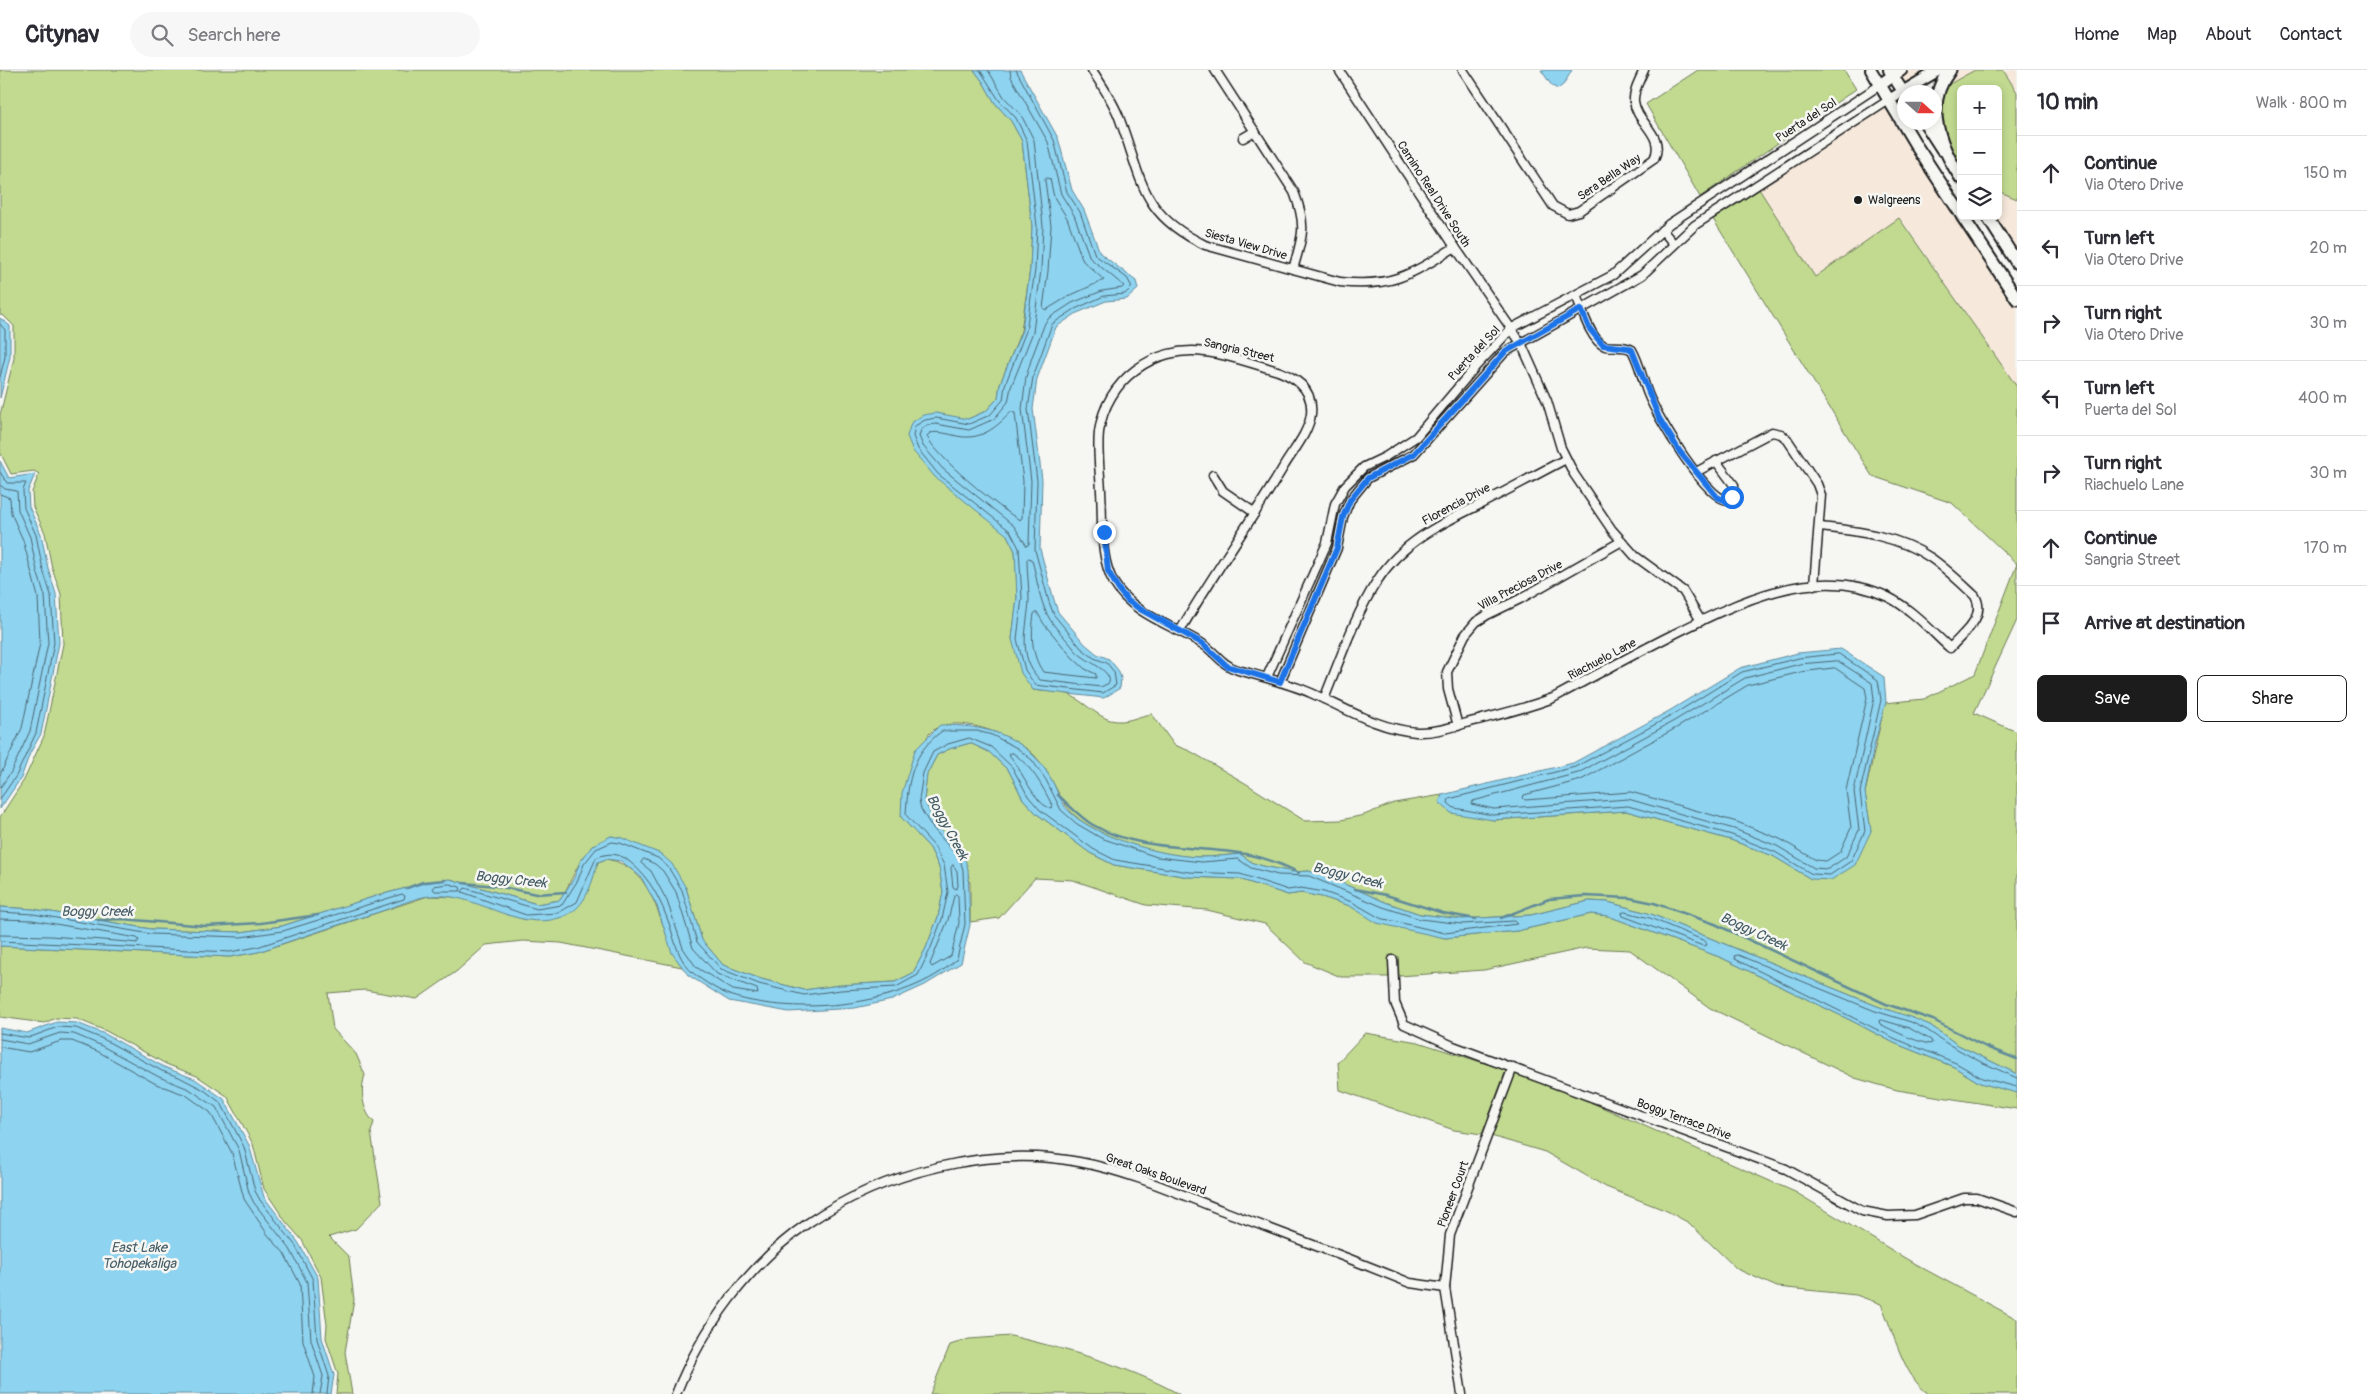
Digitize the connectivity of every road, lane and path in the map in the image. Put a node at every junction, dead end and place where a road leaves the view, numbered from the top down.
1 (1092, 70) edge
2 (1215, 70) edge
3 (1339, 70) edge
4 (1463, 70) edge
5 (1644, 70) edge
6 (1871, 70) edge
7 (1939, 70) edge
8 (1950, 70) edge
9 (1895, 72) edge
10 (1880, 85) junction
11 (1901, 85) edge
12 (1915, 85) edge
13 (1897, 96) edge
14 (1889, 100) junction
15 (1929, 130) edge
16 (1255, 131) junction
17 (1243, 138) dead end
18 (1951, 163) junction
19 (1959, 175) edge
20 (1957, 209) edge
21 (1964, 220) edge
22 (1990, 220) edge
23 (1662, 230) junction
24 (1674, 244) junction
25 (1455, 247) junction
26 (2017, 263) edge
27 (1293, 269) junction
28 (1576, 295) junction
29 (2017, 299) edge
30 (1581, 309) junction
31 (1512, 328) junction
32 (1521, 343) junction
33 (1566, 459) junction
34 (1716, 461) junction
35 (1696, 472) junction
36 (1212, 475) dead end
37 (1255, 514) junction
38 (1820, 527) junction
39 (1622, 542) junction
40 (1814, 585) junction
41 (1701, 621) junction
42 (1180, 632) junction
43 (1248, 673) joint
44 (1267, 677) junction
45 (1280, 682) junction
46 (1324, 699) junction
47 (1458, 726) junction
48 (1393, 960) dead end
49 (1513, 1067) junction
50 (2017, 1212) edge
51 (1445, 1288) junction
52 (676, 1394) edge
53 (1462, 1394) edge

1 - 27 street, Siesta View Drive
2 - 16 street
3 - 25 street, Camino Real Drive South
4 - 5 street, Sera Bella Way
6 - 10 main road
7 - 12 main road
8 - 18 main road
9 - 10 main road
9 - 11 main road
10 - 14 main road
10 - 23 street, Puerta del Sol
13 - 14 main road
14 - 20 main road
14 - 24 street, Puerta del Sol
15 - 18 main road
16 - 17 street
16 - 27 street
18 - 19 main road
21 - 29 main road
22 - 26 main road
23 - 24 street
23 - 28 street, Puerta del Sol
24 - 30 street, Puerta del Sol
25 - 27 street, Siesta View Drive
25 - 31 street, Camino Real Drive South
28 - 30 street
28 - 31 street, Puerta del Sol
30 - 32 street, Puerta del Sol
30 - 35 street
31 - 32 street, Camino Real Drive South
31 - 44 street, Puerta del Sol
32 - 33 street, Camino Real Drive South
32 - 45 street, Puerta del Sol
33 - 39 street, Camino Real Drive South
33 - 46 street, Florencia Drive
34 - 35 street
34 - 35 street
34 - 38 street
36 - 37 street
37 - 42 street, Sangria Street
37 - 42 street, Sangria Street
38 - 40 street
38 - 40 street, Riachuelo Lane
39 - 41 street, Camino Real Drive South
39 - 47 street, Villa Preciosa Drive
40 - 41 street, Riachuelo Lane
41 - 47 street, Riachuelo Lane
42 - 43 street, Sangria Street
43 - 44 street, Riachuelo Lane
44 - 45 street, Riachuelo Lane
45 - 46 street, Riachuelo Lane
46 - 47 street, Riachuelo Lane
48 - 49 street, Boggy Terrace Drive
49 - 50 street, Boggy Terrace Drive
49 - 51 street, Pioneer Court
51 - 52 street, Great Oaks Boulevard
51 - 53 street, Pioneer Court

